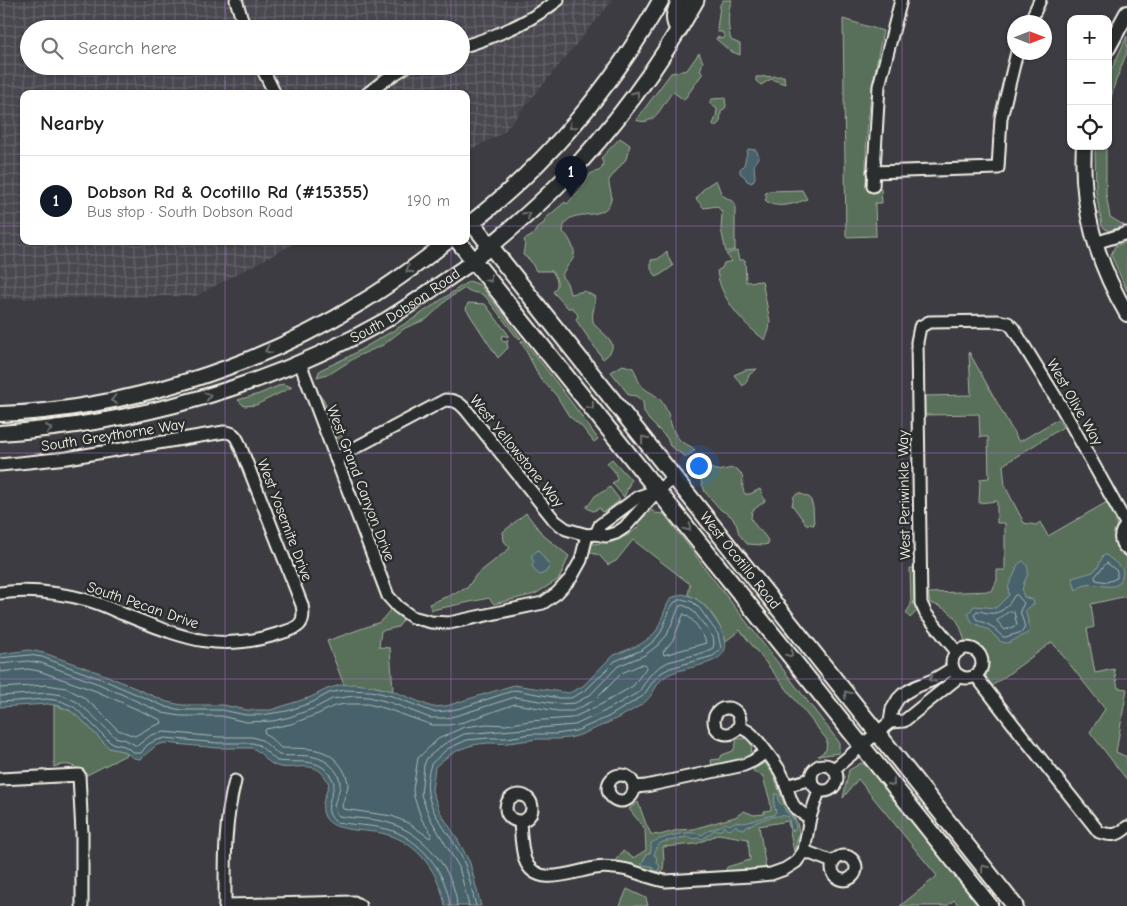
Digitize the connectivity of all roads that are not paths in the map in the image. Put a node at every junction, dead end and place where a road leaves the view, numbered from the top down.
1 (236, 0) edge
2 (558, 0) edge
3 (661, 0) edge
4 (680, 0) edge
5 (696, 0) edge
6 (901, 0) edge
7 (1040, 0) edge
8 (1127, 13) edge
9 (1033, 15) edge
10 (242, 20) edge
11 (679, 30) junction
12 (1112, 41) edge
13 (470, 44) edge
14 (1015, 60) edge
15 (266, 75) edge
16 (394, 75) edge
17 (273, 90) edge
18 (373, 90) edge
19 (1084, 150) edge
20 (873, 172) junction
21 (873, 186) dead end
22 (470, 219) edge
23 (470, 223) edge
24 (1127, 233) edge
25 (1095, 243) junction
26 (443, 245) edge
27 (461, 245) edge
28 (490, 246) junction
29 (474, 260) junction
30 (1127, 314) edge
31 (1008, 323) joint
32 (300, 362) junction
33 (0, 414) edge
34 (230, 432) joint
35 (0, 433) edge
36 (336, 458) junction
37 (0, 465) edge
38 (674, 478) junction
39 (658, 490) junction
40 (614, 515) junction
41 (1127, 525) edge
42 (625, 527) junction
43 (592, 534) junction
44 (1127, 549) edge
45 (0, 593) edge
46 (302, 622) joint
47 (957, 652) junction
48 (956, 672) junction
49 (976, 676) junction
50 (890, 722) junction
51 (738, 727) dead end
52 (877, 733) junction
53 (862, 744) junction
54 (766, 752) junction
55 (834, 769) junction
56 (0, 779) edge
57 (810, 779) junction
58 (236, 781) dead end
59 (786, 786) junction
60 (634, 787) dead end
61 (819, 791) junction
62 (810, 817) junction
63 (520, 822) dead end
64 (1127, 827) edge
65 (804, 851) junction
66 (833, 862) dead end
67 (225, 905) edge
68 (82, 906) edge
69 (360, 906) edge
70 (990, 906) edge
71 (1015, 906) edge

1 - 10 street
2 - 13 street
3 -> 22 main road
4 - 11 main road
5 - 11 main road, South Dobson Road
6 - 20 street
7 - 9 street
8 - 12 street
28 -> 11 main road, South Dobson Road
14 - 20 street
15 - 17 street
16 - 18 street
19 - 25 street
20 - 21 street
23 - 28 main road, West Ocotillo Road
24 - 25 street
25 - 30 street
26 -> 33 street, South Dobson Road
27 - 29 main road, West Ocotillo Road
28 - 29 main road, South Dobson Road
38 -> 28 main road, West Ocotillo Road
29 - 32 street, South Dobson Road
29 -> 39 main road, West Ocotillo Road
31 - 41 street, West Olive Way
31 - 47 street, West Periwinkle Way
35 -> 32 street, South Dobson Road
32 - 36 street, West Grand Canyon Drive
34 - 37 street, South Greythorne Way
34 - 46 street, West Yosemite Drive
36 - 43 street, West Yellowstone Way
36 - 43 street, West Grand Canyon Drive
38 - 39 street
52 -> 38 main road, West Ocotillo Road
39 - 40 street
39 - 42 street
39 -> 53 main road, West Ocotillo Road
40 - 42 street
40 - 43 street
41 - 44 street, West Olive Way
42 - 43 street
45 - 46 street, South Pecan Drive
47 - 48 street
47 - 49 street
48 - 49 street
48 - 50 street
48 -> 50 street
49 - 64 street
50 - 52 street
51 - 54 street
52 - 53 street
71 -> 52 main road, West Ocotillo Road
53 - 55 street
53 -> 70 main road, West Ocotillo Road
54 - 59 street
54 - 60 street
55 - 57 street
55 - 61 street
56 - 68 street
57 - 59 street
57 - 61 street
58 - 67 street
59 - 62 street
61 - 62 street
62 - 65 street
63 - 65 street
65 - 66 street
67 - 69 street

